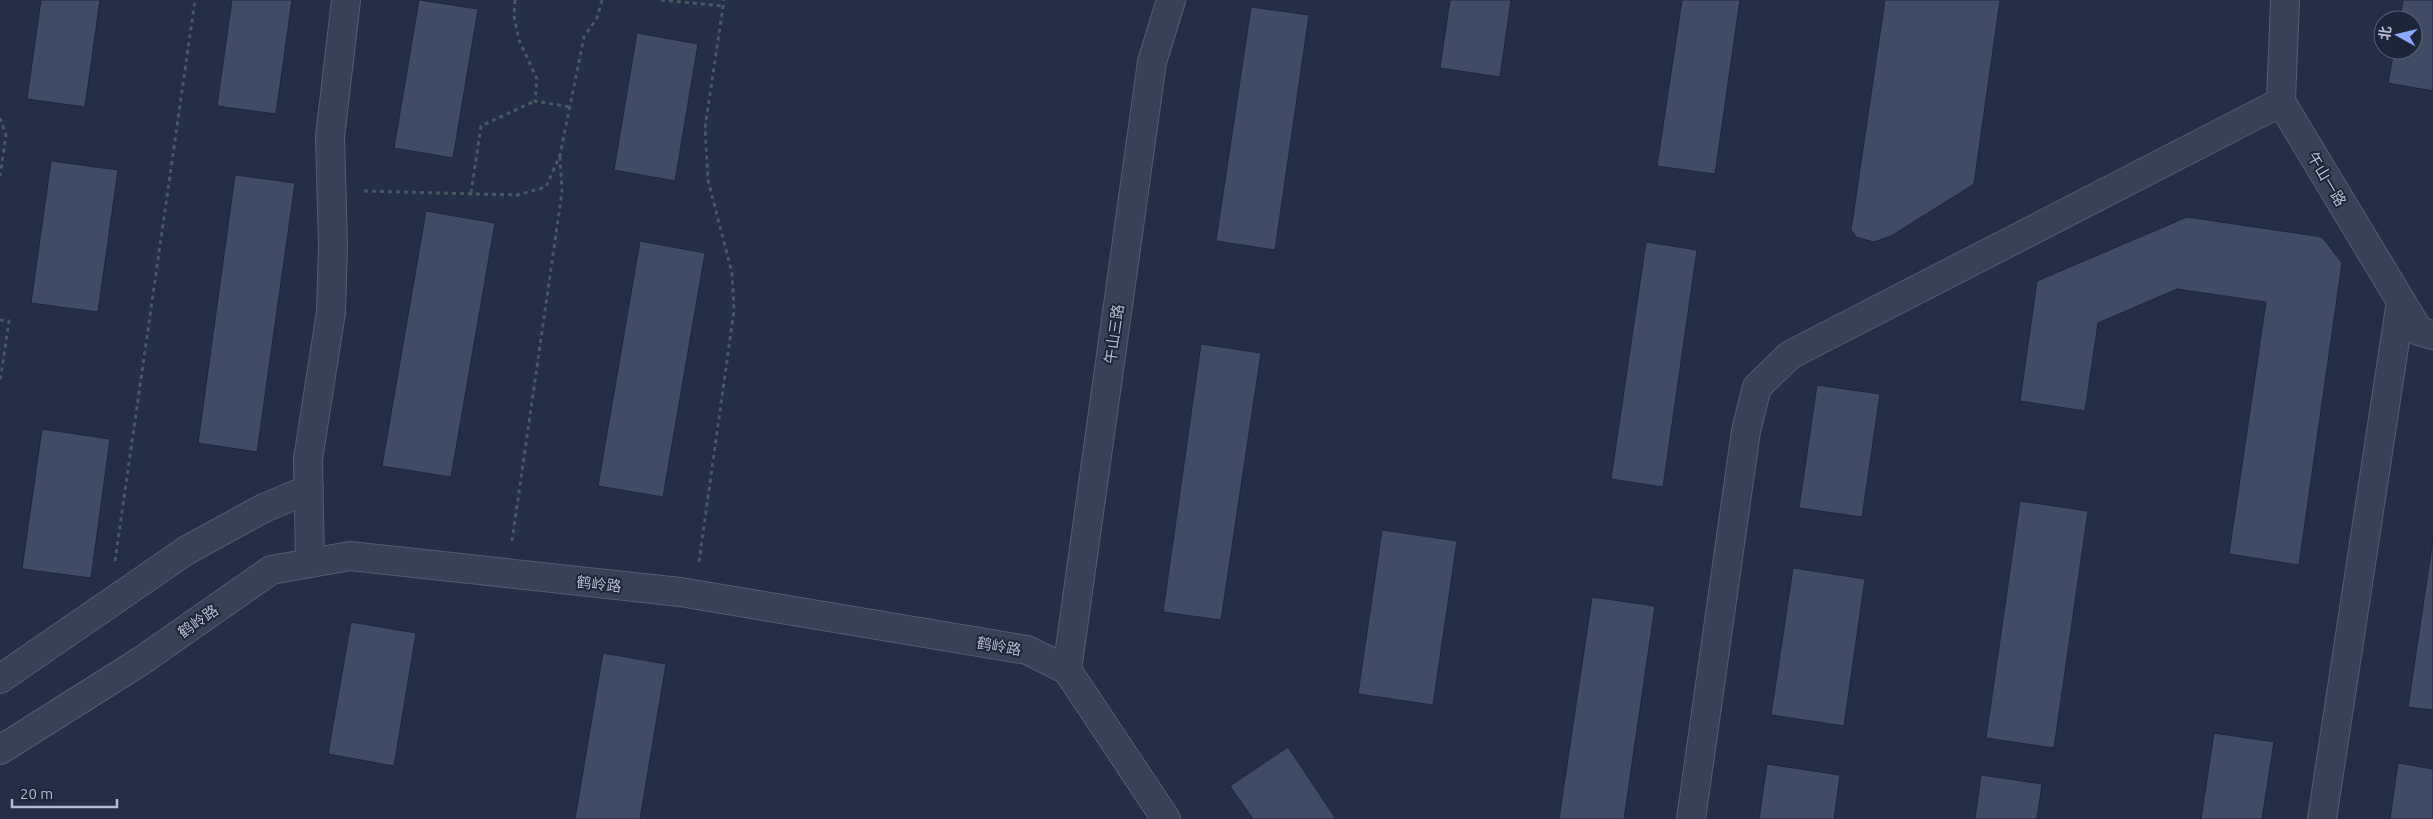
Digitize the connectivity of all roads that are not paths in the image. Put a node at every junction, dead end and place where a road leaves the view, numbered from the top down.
1 (346, 0) edge
2 (1171, 0) edge
3 (2285, 0) edge
4 (2281, 102) junction
5 (2401, 301) junction
6 (2433, 335) edge
7 (309, 489) junction
8 (310, 563) junction
9 (1068, 670) junction
10 (0, 679) edge
11 (0, 750) edge
12 (1166, 819) edge
13 (1690, 819) edge
14 (2322, 819) edge

1 - 7 street
2 - 9 street, 午山三路
3 - 4 street
4 - 5 street, 午山一路
4 - 13 street
5 - 6 street, 午山一路
5 - 14 street
7 - 8 street
7 - 10 street
8 - 9 street, 鹤岭路
8 - 11 street, 鹤岭路
9 - 12 street

